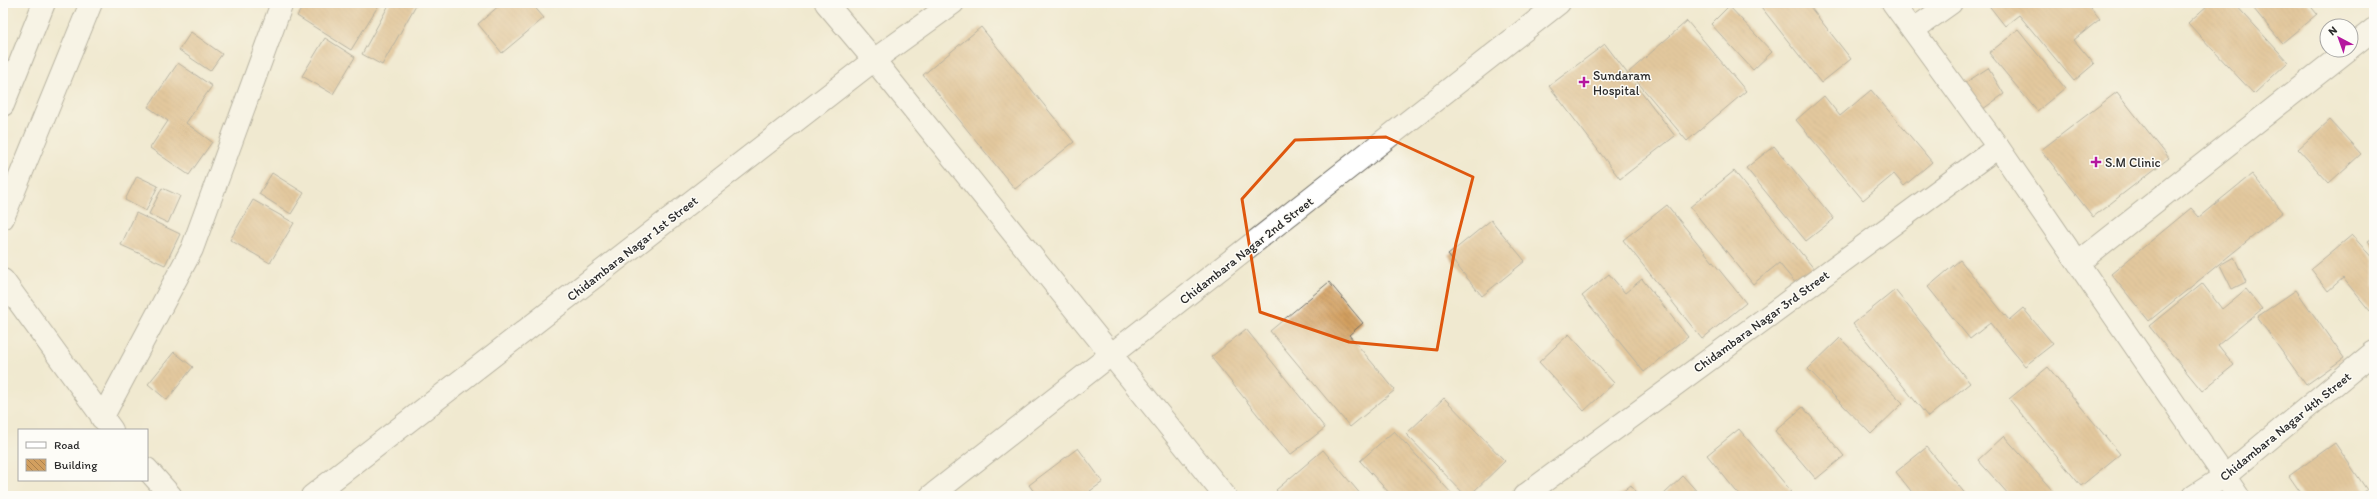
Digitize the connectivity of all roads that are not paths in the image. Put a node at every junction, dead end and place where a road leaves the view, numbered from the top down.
1 (44, 3) edge
2 (91, 3) edge
3 (282, 3) edge
4 (826, 3) edge
5 (953, 3) edge
6 (1559, 3) edge
7 (1893, 3) edge
8 (1951, 3) edge
9 (2374, 29) edge
10 (1913, 30) junction
11 (2359, 41) edge
12 (2338, 58) edge
13 (874, 60) junction
14 (3, 104) edge
15 (1998, 147) junction
16 (3, 218) edge
17 (2079, 262) junction
18 (3, 280) edge
19 (2374, 352) edge
20 (1113, 355) junction
21 (107, 424) edge
22 (148, 470) edge
23 (2225, 476) junction
24 (171, 496) edge
25 (312, 496) edge
26 (931, 496) edge
27 (1225, 496) edge
28 (1524, 496) edge
29 (2194, 496) edge
30 (2238, 496) edge

1 - 14 street
2 - 16 street
3 - 21 street
4 - 13 street
5 - 13 street, Chidambara Nagar 1st Street
6 - 20 street, Chidambara Nagar 2nd Street
7 - 10 street
8 - 10 street
9 - 11 street
10 - 15 street
12 - 17 street
13 - 20 street
13 - 25 street, Chidambara Nagar 1st Street
15 - 17 street
15 - 28 street, Chidambara Nagar 3rd Street
17 - 23 street
18 - 21 street
19 - 23 street, Chidambara Nagar 4th Street
20 - 26 street, Chidambara Nagar 2nd Street
20 - 27 street
22 - 24 street
23 - 29 street, Chidambara Nagar 4th Street
23 - 30 street

